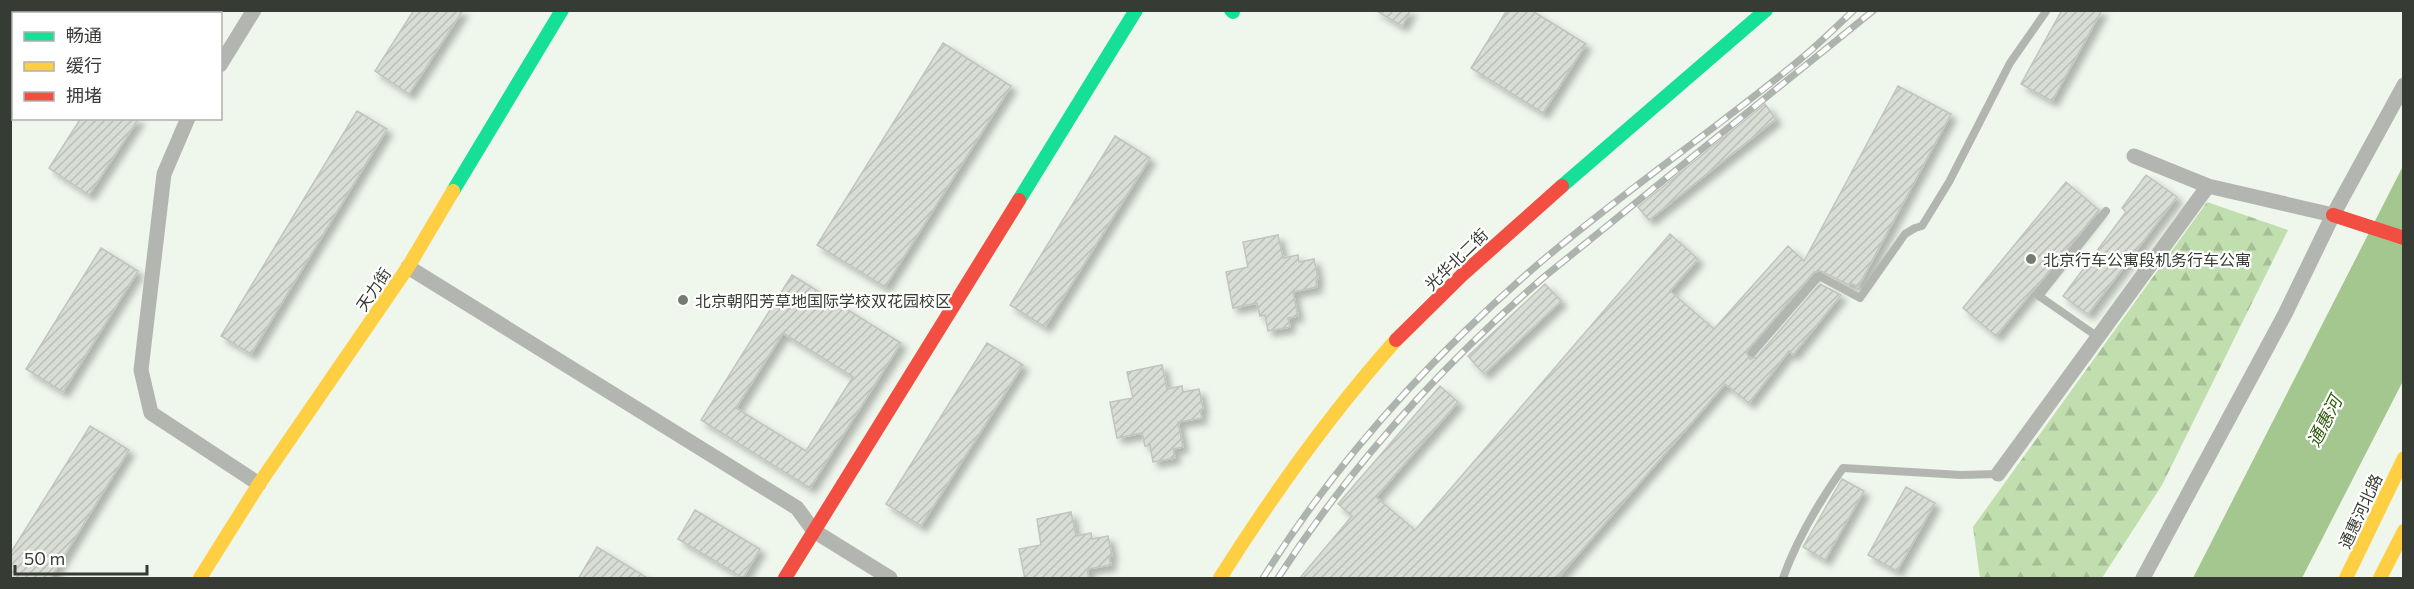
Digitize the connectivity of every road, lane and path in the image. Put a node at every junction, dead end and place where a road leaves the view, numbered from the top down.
1 (254, 10) edge
2 (562, 10) edge
3 (1136, 10) edge
4 (1766, 10) edge
5 (2047, 10) edge
6 (222, 62) edge
7 (2403, 85) edge
8 (187, 120) edge
9 (2134, 156) dead end
10 (2208, 186) junction
11 (2106, 211) dead end
12 (2333, 215) junction
13 (2403, 238) edge
14 (408, 267) junction
15 (2098, 337) junction
16 (1752, 353) dead end
17 (2403, 458) edge
18 (1998, 474) joint
19 (259, 484) junction
20 (814, 531) junction
21 (2403, 532) edge
22 (200, 579) edge
23 (785, 579) edge
24 (890, 579) edge
25 (1220, 579) edge
26 (1783, 579) edge
27 (2143, 579) edge
28 (2346, 579) edge
29 (2380, 579) edge

1 - 6 street
2 - 14 main road, 天力街
3 - 20 main road
4 - 25 main road, 光华北二街
5 - 16 lane
7 - 12 street
8 - 19 street
9 - 10 street
10 - 12 street
10 - 15 street
11 - 15 lane
12 - 13 main road
12 - 27 street
14 - 19 main road, 天力街
14 - 20 street
15 - 18 street
17 - 28 main road, 通惠河北路
18 - 26 lane
19 - 22 main road, 天力街
20 - 23 main road
20 - 24 street
21 - 29 main road

